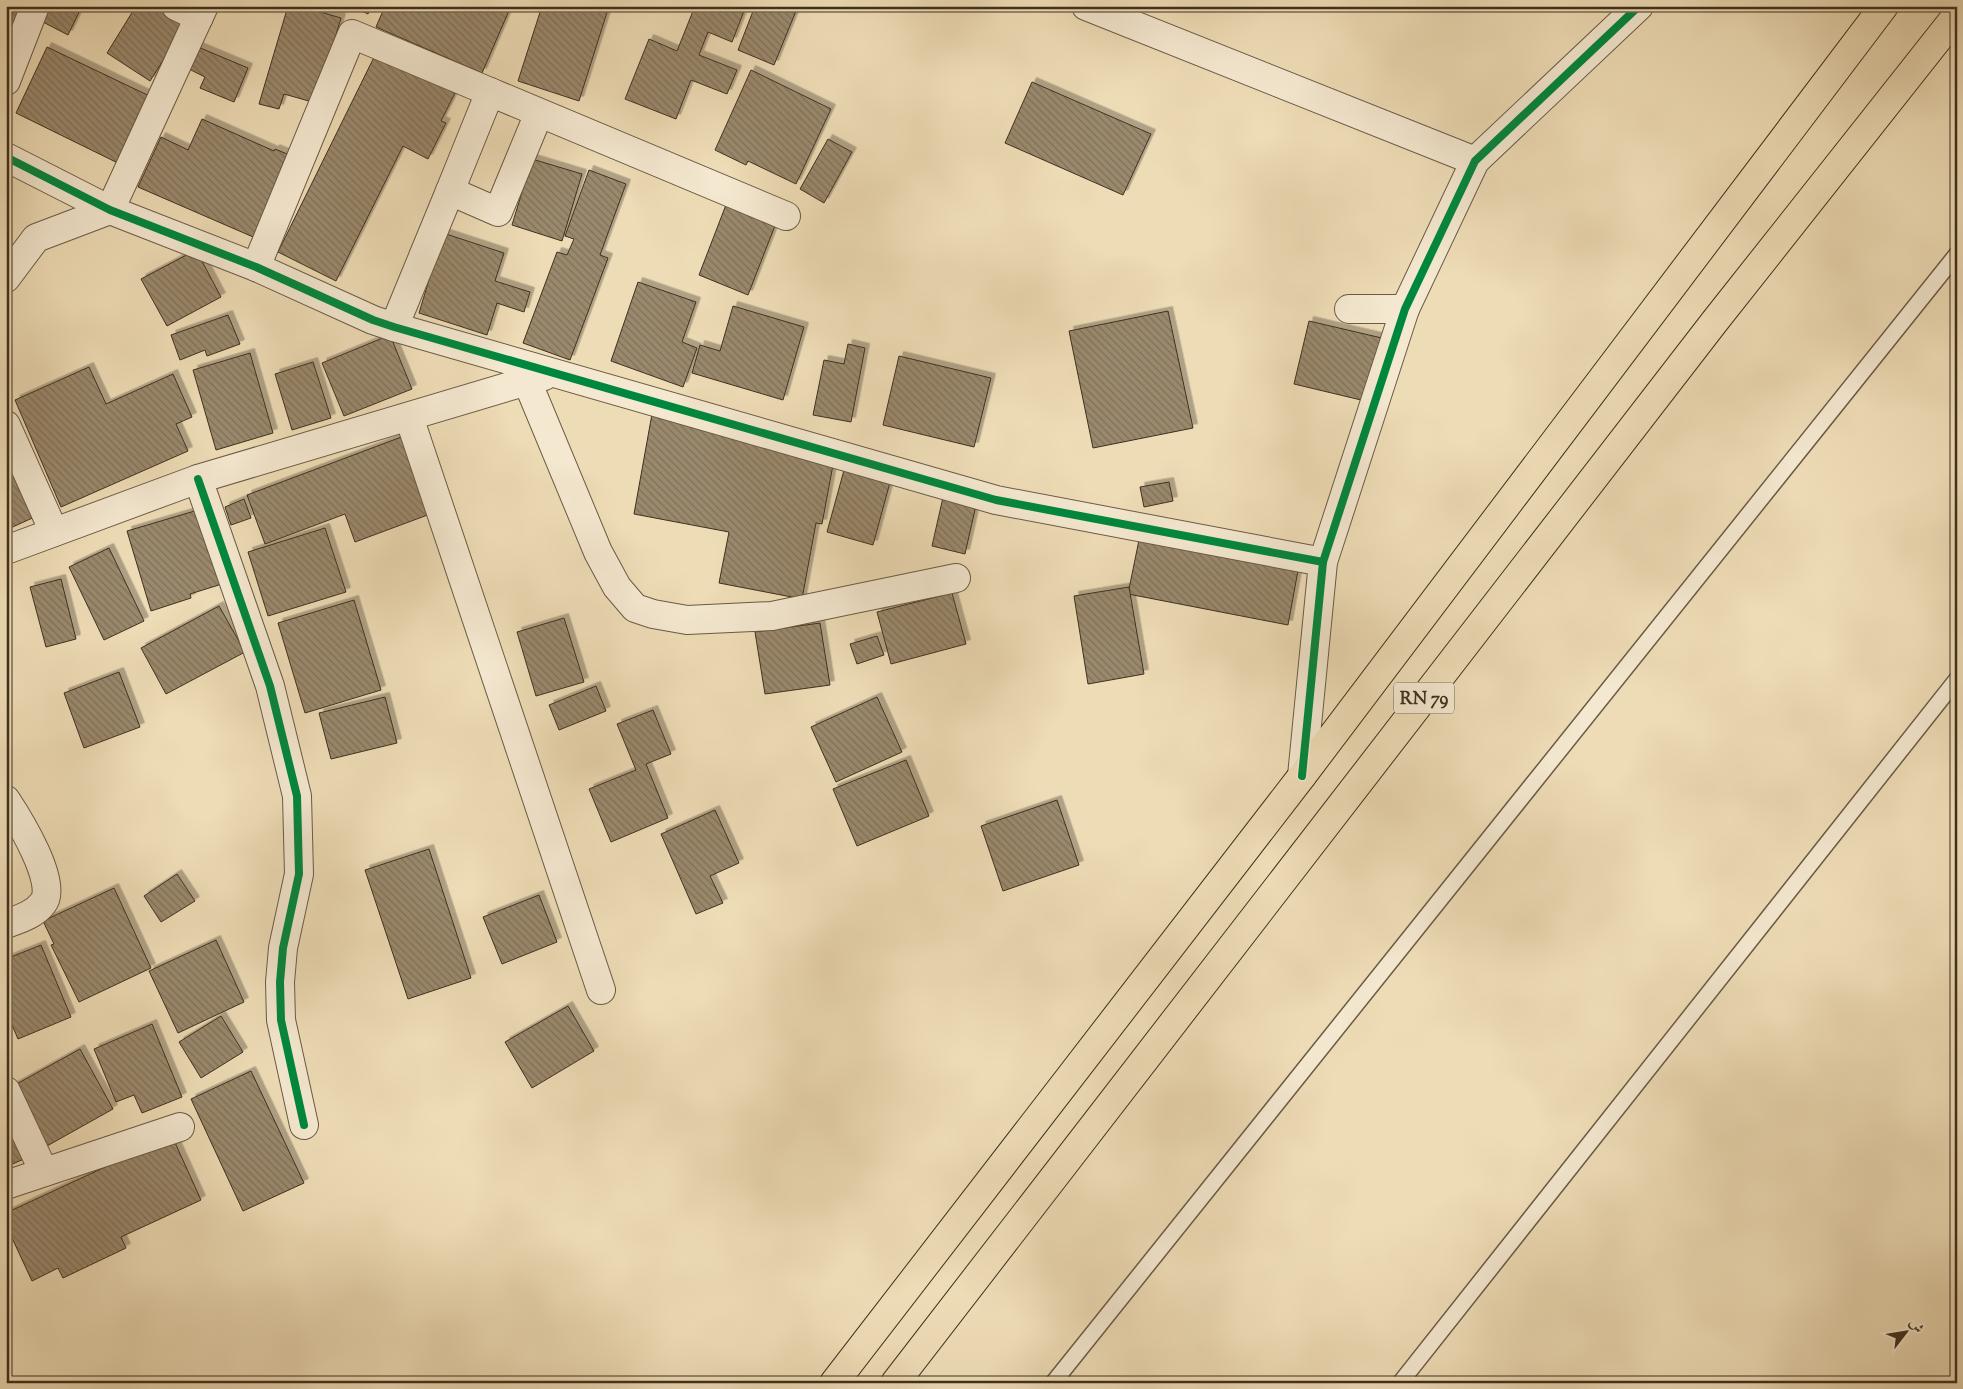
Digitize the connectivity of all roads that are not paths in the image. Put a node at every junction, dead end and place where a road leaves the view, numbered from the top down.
1 (35, 6) edge
2 (1086, 6) edge
3 (1639, 6) edge
4 (1879, 8) edge
5 (193, 10) edge
6 (1957, 15) edge
7 (6, 81) edge
8 (490, 92) junction
9 (540, 113) junction
10 (6, 156) edge
11 (1476, 161) junction
12 (450, 191) junction
13 (110, 210) junction
14 (786, 216) dead end
15 (1957, 254) edge
16 (256, 267) junction
17 (6, 278) edge
18 (1349, 309) dead end
19 (1405, 309) junction
20 (394, 327) junction
21 (556, 373) junction
22 (527, 381) junction
23 (409, 416) junction
24 (6, 425) edge
25 (198, 479) junction
26 (54, 532) junction
27 (6, 550) edge
28 (1323, 562) junction
29 (956, 578) dead end
30 (1957, 679) edge
31 (1302, 776) junction
32 (6, 800) edge
33 (6, 924) edge
34 (601, 990) dead end
35 (6, 1091) edge
36 (304, 1125) dead end
37 (180, 1127) dead end
38 (44, 1172) junction
39 (6, 1185) edge
40 (834, 1383) edge
41 (895, 1383) edge
42 (1052, 1383) edge
43 (1400, 1383) edge

1 - 7 street
2 - 11 street
3 - 11 street
4 - 31 highway, RN 79
5 - 13 street
6 - 41 highway, RN 79
8 - 9 street
8 - 12 street
8 - 16 street
9 - 12 street
9 - 14 street
10 - 13 street
11 - 19 street
12 - 20 street
13 - 16 street
13 - 17 street
15 - 42 lane
16 - 20 street
18 - 19 street
19 - 28 street
20 - 21 street
21 - 22 street
21 - 28 street
22 - 23 street
22 - 29 street
23 - 25 street
23 - 34 street
24 - 26 street
25 - 26 street
25 - 36 street
26 - 27 street
28 - 31 street
30 - 43 lane
31 - 40 highway, RN 79
32 - 33 street
35 - 38 street
37 - 38 street
38 - 39 street

